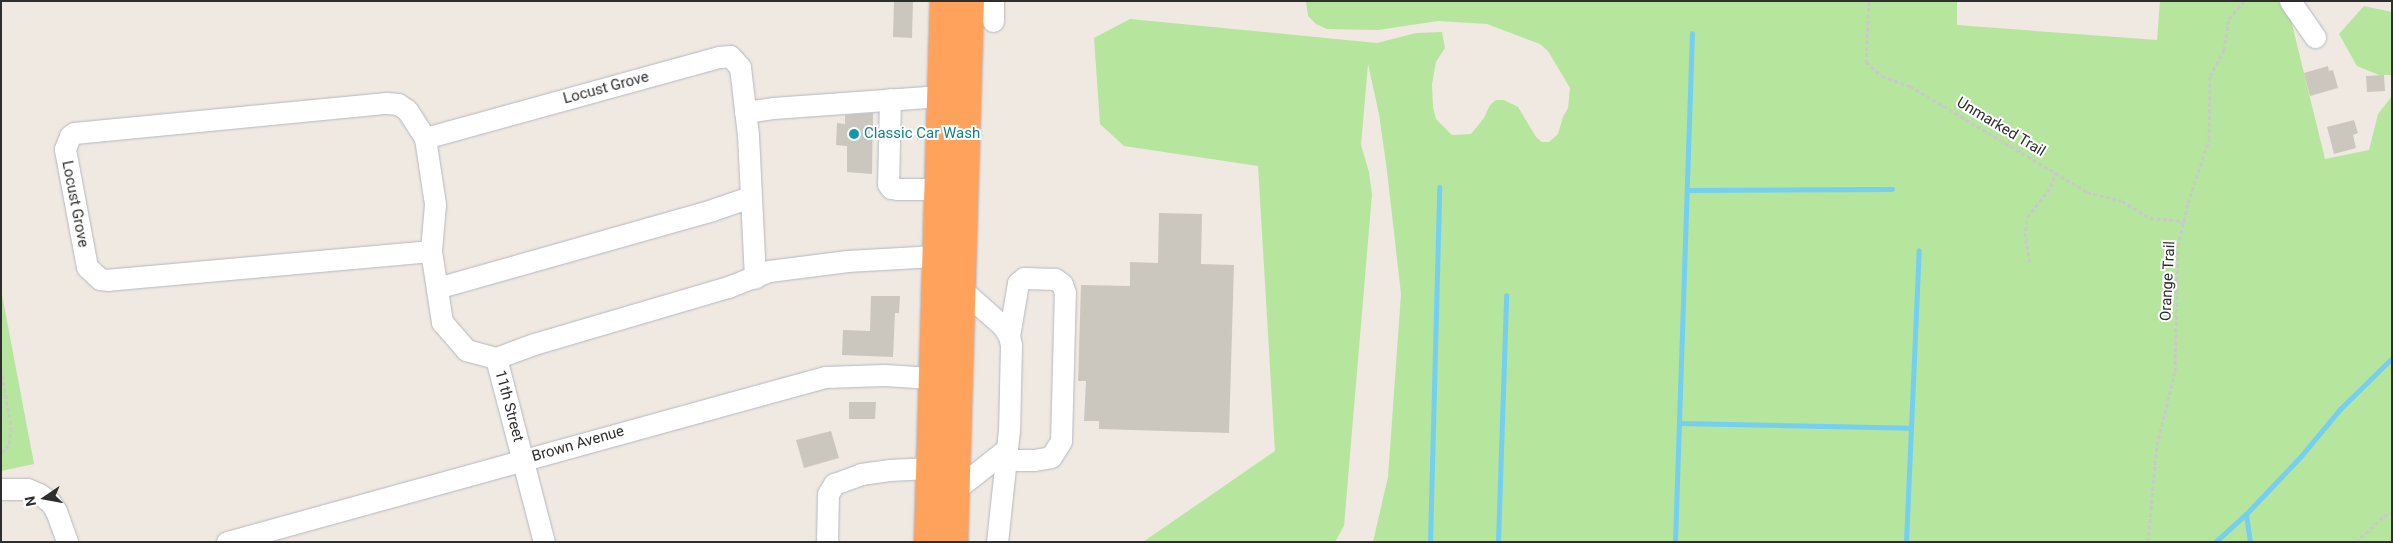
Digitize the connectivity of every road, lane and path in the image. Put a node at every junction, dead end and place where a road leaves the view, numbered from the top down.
1 (944, 1) edge
2 (970, 1) edge
3 (1869, 1) edge
4 (2244, 1) edge
5 (2290, 1) edge
6 (2314, 37) dead end
7 (941, 96) junction
8 (890, 99) junction
9 (745, 112) junction
10 (425, 138) junction
11 (2055, 173) junction
12 (938, 190) junction
13 (750, 197) junction
14 (2185, 221) junction
15 (431, 251) junction
16 (936, 256) junction
17 (2030, 262) dead end
18 (755, 278) junction
19 (437, 288) junction
20 (961, 289) junction
21 (1009, 336) junction
22 (496, 358) junction
23 (1, 369) edge
24 (932, 378) junction
25 (1, 453) edge
26 (1006, 454) junction
27 (523, 460) junction
28 (930, 468) junction
29 (1, 489) edge
30 (955, 490) junction
31 (2392, 513) edge
32 (67, 542) edge
33 (227, 542) edge
34 (544, 542) edge
35 (828, 542) edge
36 (928, 542) edge
37 (954, 542) edge
38 (997, 542) edge
39 (2148, 542) edge
40 (2356, 542) edge

1 - 7 highway
2 - 20 highway
3 - 11 path, Unmarked Trail
4 - 14 path, Orange Trail
5 - 6 street
7 - 8 street
7 - 12 highway
8 - 9 street
8 - 12 street
9 - 10 street, Locust Grove
9 - 13 street, Locust Grove
10 - 15 street, Locust Grove
10 - 15 street, Locust Grove
11 - 14 path, Unmarked Trail
11 - 17 path
12 - 16 highway
13 - 18 street, Locust Grove
13 - 19 street
14 - 39 path, Orange Trail
15 - 19 street, Locust Grove
16 - 18 street
16 - 24 highway
18 - 22 street
19 - 22 street, Locust Grove
20 - 21 street
20 - 30 highway
21 - 26 street
21 - 26 street
22 - 27 street, 11th Street
23 - 25 path
24 - 27 street, Brown Avenue
24 - 28 highway
26 - 30 street
26 - 38 street
27 - 33 street, Brown Avenue
27 - 34 street, 11th Street
28 - 35 street
28 - 36 highway
29 - 32 street
30 - 37 highway
31 - 40 path

